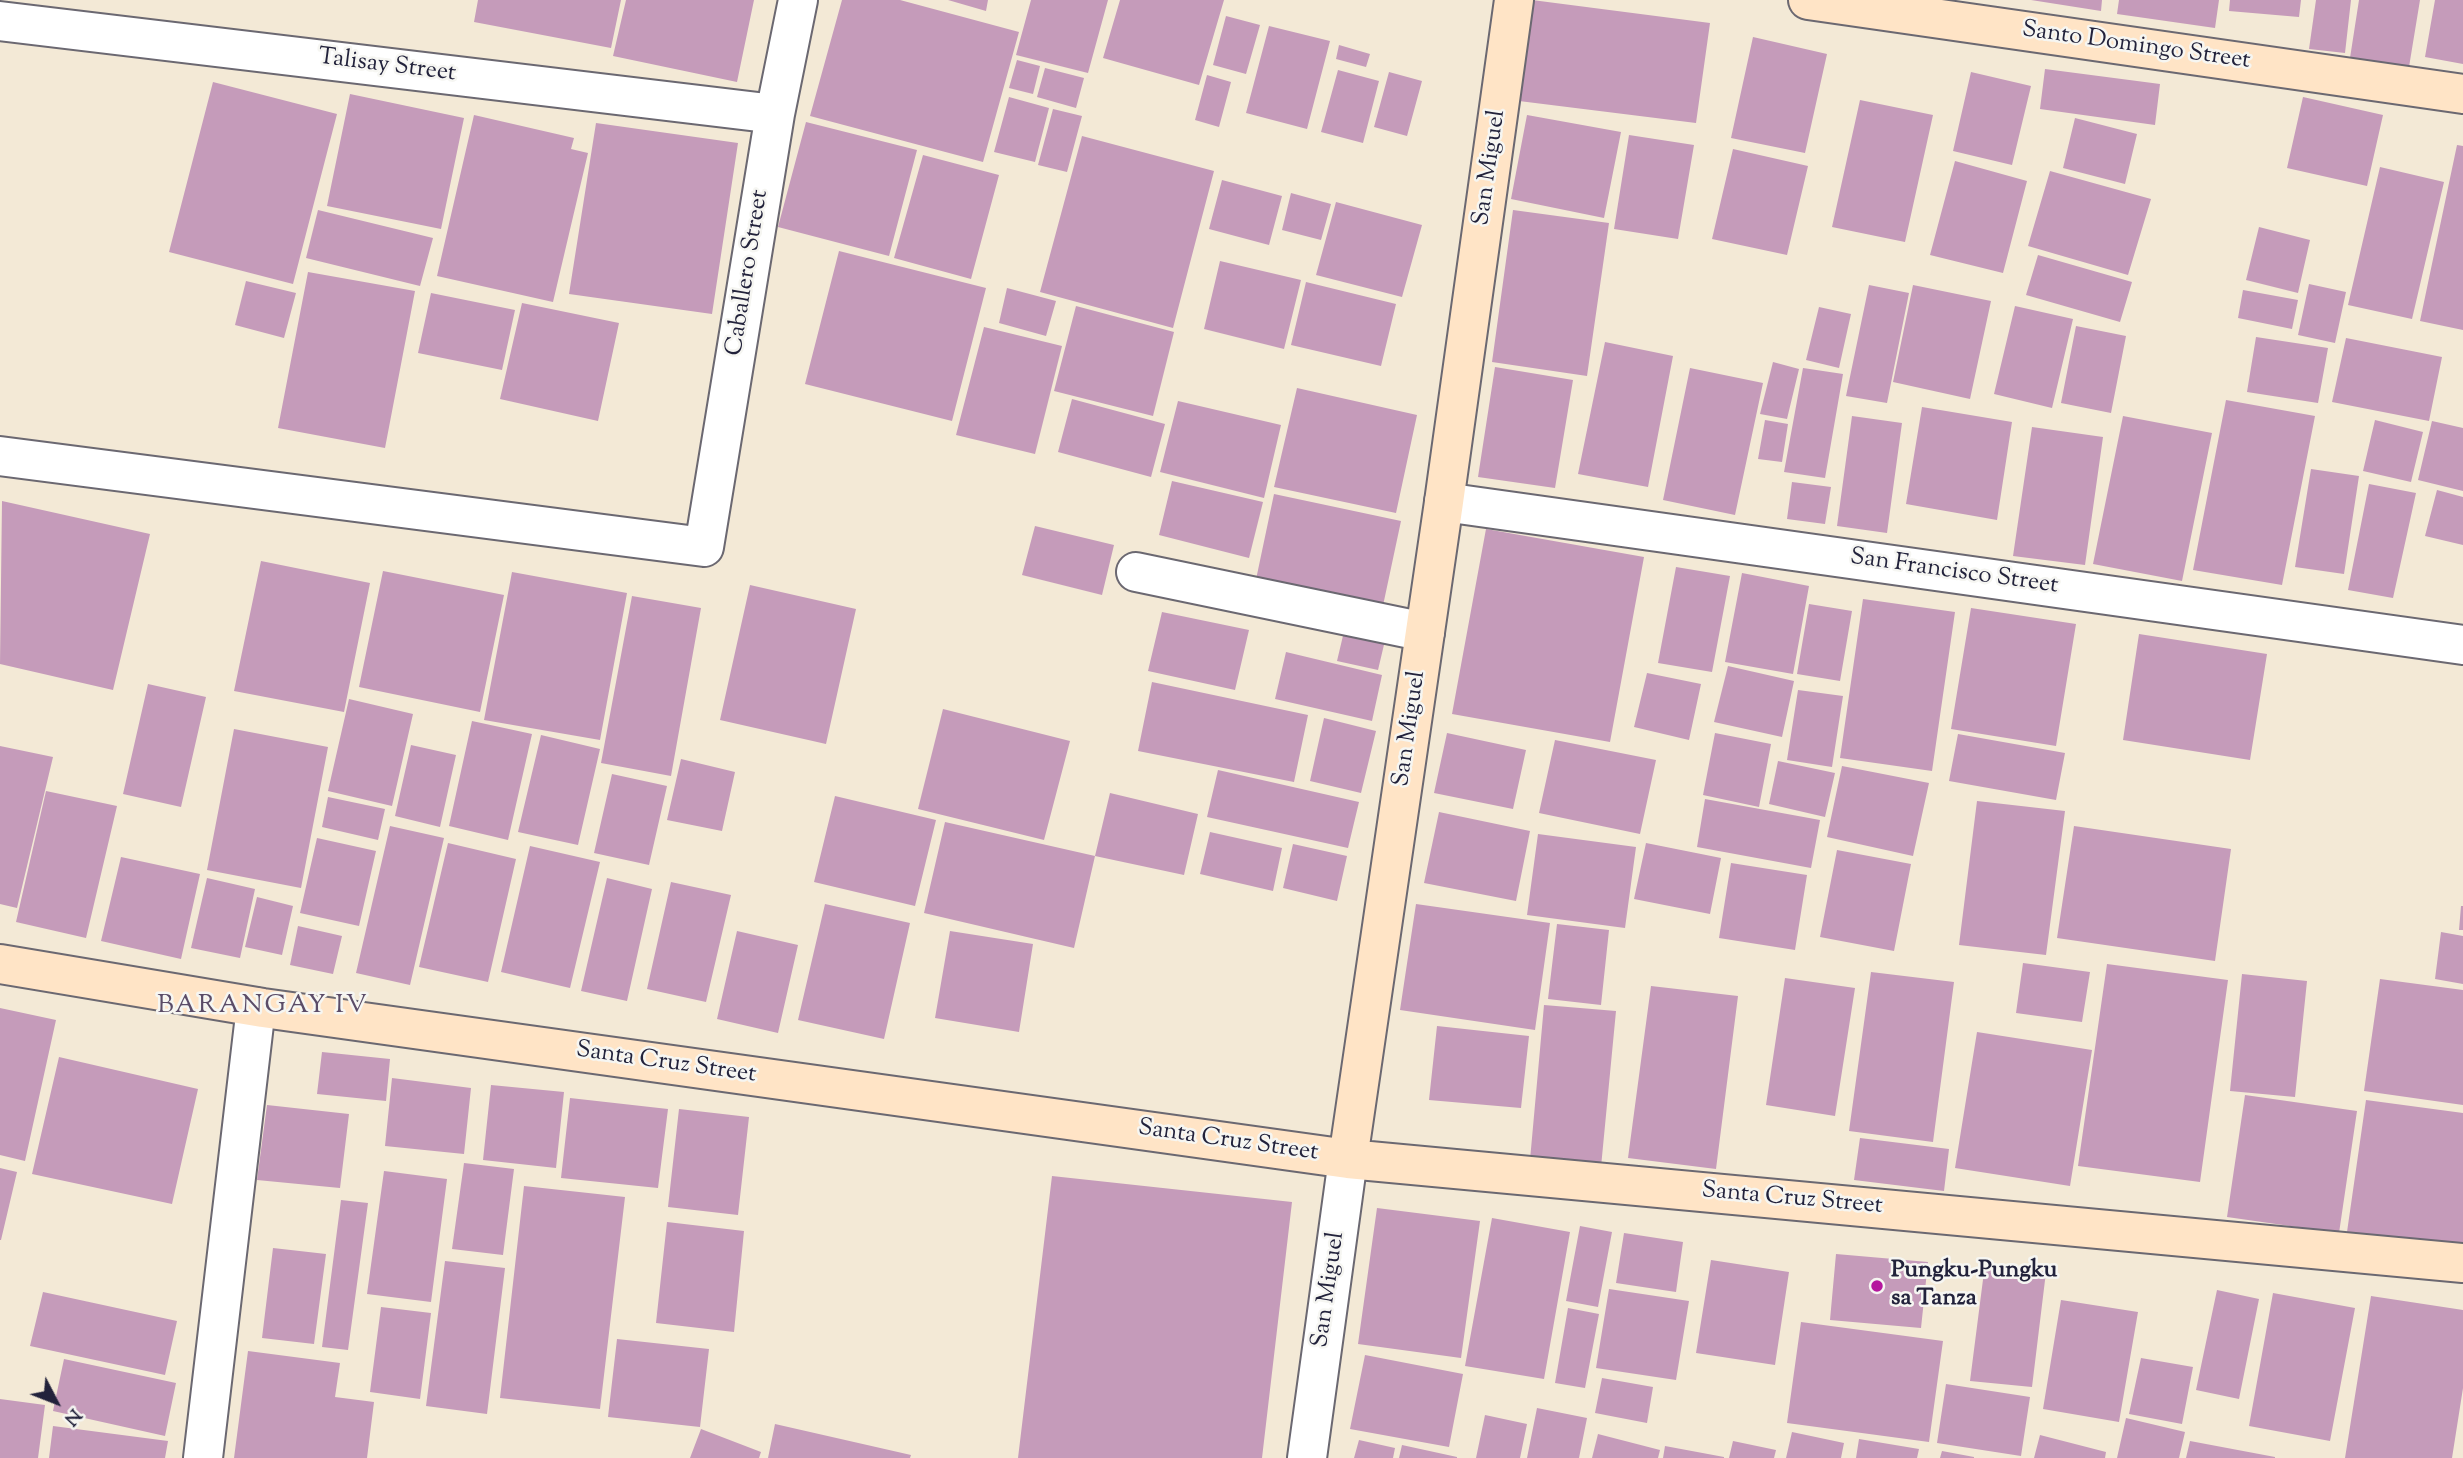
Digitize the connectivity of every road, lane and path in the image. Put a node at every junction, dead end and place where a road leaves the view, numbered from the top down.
1 (798, 0) edge
2 (1514, 0) edge
3 (1808, 0) edge
4 (0, 20) edge
5 (2463, 94) edge
6 (775, 114) junction
7 (0, 456) edge
8 (1444, 502) junction
9 (1136, 572) dead end
10 (1425, 632) junction
11 (2463, 645) edge
12 (0, 964) edge
13 (256, 1007) junction
14 (1348, 1158) junction
15 (2463, 1263) edge
16 (203, 1458) edge
17 (1307, 1458) edge

1 - 6 street, Caballero Street
2 - 8 main road, San Miguel
3 - 5 main road, Santo Domingo Street
4 - 6 street, Talisay Street
6 - 7 street, Caballero Street
8 - 10 main road, San Miguel
8 - 11 street, San Francisco Street
9 - 10 street
10 - 14 main road, San Miguel
12 - 13 main road, Santa Cruz Street
13 - 14 main road, Santa Cruz Street
13 - 16 street
14 - 15 main road, Santa Cruz Street
14 - 17 street, San Miguel

